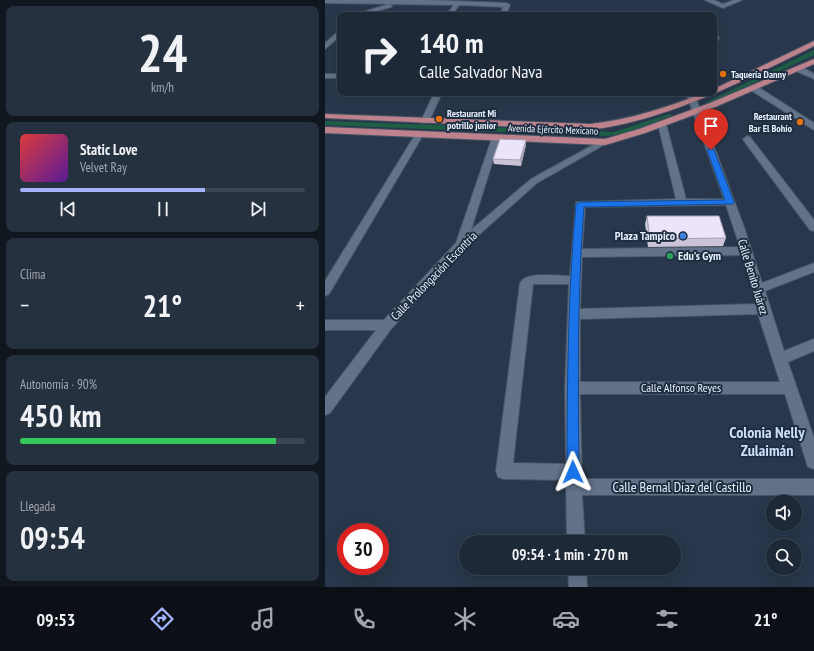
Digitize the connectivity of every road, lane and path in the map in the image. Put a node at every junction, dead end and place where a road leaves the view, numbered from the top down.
1 (708, 0) edge
2 (739, 0) edge
3 (326, 1) edge
4 (334, 1) edge
5 (369, 1) edge
6 (413, 1) edge
7 (457, 4) junction
8 (325, 9) edge
9 (368, 12) edge
10 (451, 12) edge
11 (504, 12) edge
12 (337, 35) edge
13 (814, 44) edge
14 (325, 47) edge
15 (814, 61) edge
16 (799, 69) junction
17 (325, 76) edge
18 (337, 76) edge
19 (814, 77) edge
20 (755, 89) junction
21 (717, 91) edge
22 (717, 94) edge
23 (438, 96) edge
24 (705, 96) edge
25 (691, 98) edge
26 (325, 116) edge
27 (425, 121) junction
28 (662, 124) junction
29 (814, 126) edge
30 (325, 130) edge
31 (419, 135) junction
32 (496, 138) junction
33 (747, 139) dead end
34 (605, 142) junction
35 (730, 202) junction
36 (682, 203) junction
37 (814, 227) edge
38 (461, 245) junction
39 (746, 251) junction
40 (576, 253) junction
41 (814, 267) edge
42 (576, 280) junction
43 (759, 289) junction
44 (325, 291) edge
45 (763, 309) junction
46 (575, 314) junction
47 (325, 325) edge
48 (387, 325) junction
49 (814, 345) edge
50 (780, 359) junction
51 (572, 388) junction
52 (790, 388) junction
53 (325, 408) edge
54 (814, 461) edge
55 (573, 480) junction
56 (814, 487) edge
57 (576, 535) edge
58 (577, 575) edge
59 (578, 587) edge

1 - 2 street
3 - 4 street
4 - 5 street
4 - 8 street
5 - 6 street
6 - 7 street
6 - 9 street
7 - 10 street
7 - 11 street
12 - 14 street
13 - 21 main road
15 - 16 main road, Avenida Ejército Mexicano
16 - 19 street
16 - 20 main road, Avenida Ejército Mexicano
17 - 18 street
20 - 22 main road, Avenida Ejército Mexicano
20 - 29 street
23 - 27 street
24 - 25 main road, Avenida Ejército Mexicano
25 - 27 main road, Avenida Ejército Mexicano
25 - 28 main road, Avenida Ejército Mexicano
25 - 35 street, Calle Benito Juárez
26 - 27 main road, Avenida Ejército Mexicano
28 - 34 main road, Avenida Ejército Mexicano
28 - 36 street
30 - 31 main road, Avenida Ejército Mexicano
31 - 32 main road, Avenida Ejército Mexicano
31 - 44 street
32 - 34 main road, Avenida Ejército Mexicano
32 - 38 street
33 - 37 street
34 - 38 street, Calle Prolongación Escontría
35 - 36 street
35 - 39 street, Calle Benito Juárez
36 - 40 street
38 - 48 street, Calle Prolongación Escontría
39 - 40 street
39 - 43 street, Calle Benito Juárez
40 - 42 street
41 - 43 street
42 - 46 street
42 - 55 street, Calle Bernal Díaz del Castillo
43 - 45 street, Calle Benito Juárez
45 - 46 street
45 - 50 street, Calle Benito Juárez
46 - 51 street
47 - 48 street
48 - 53 street, Calle Prolongación Escontría
49 - 50 street
50 - 52 street, Calle Benito Juárez
51 - 52 street, Calle Alfonso Reyes
51 - 55 street
52 - 54 street, Calle Benito Juárez
55 - 56 street, Calle Bernal Díaz del Castillo
55 - 57 street
58 - 59 street

